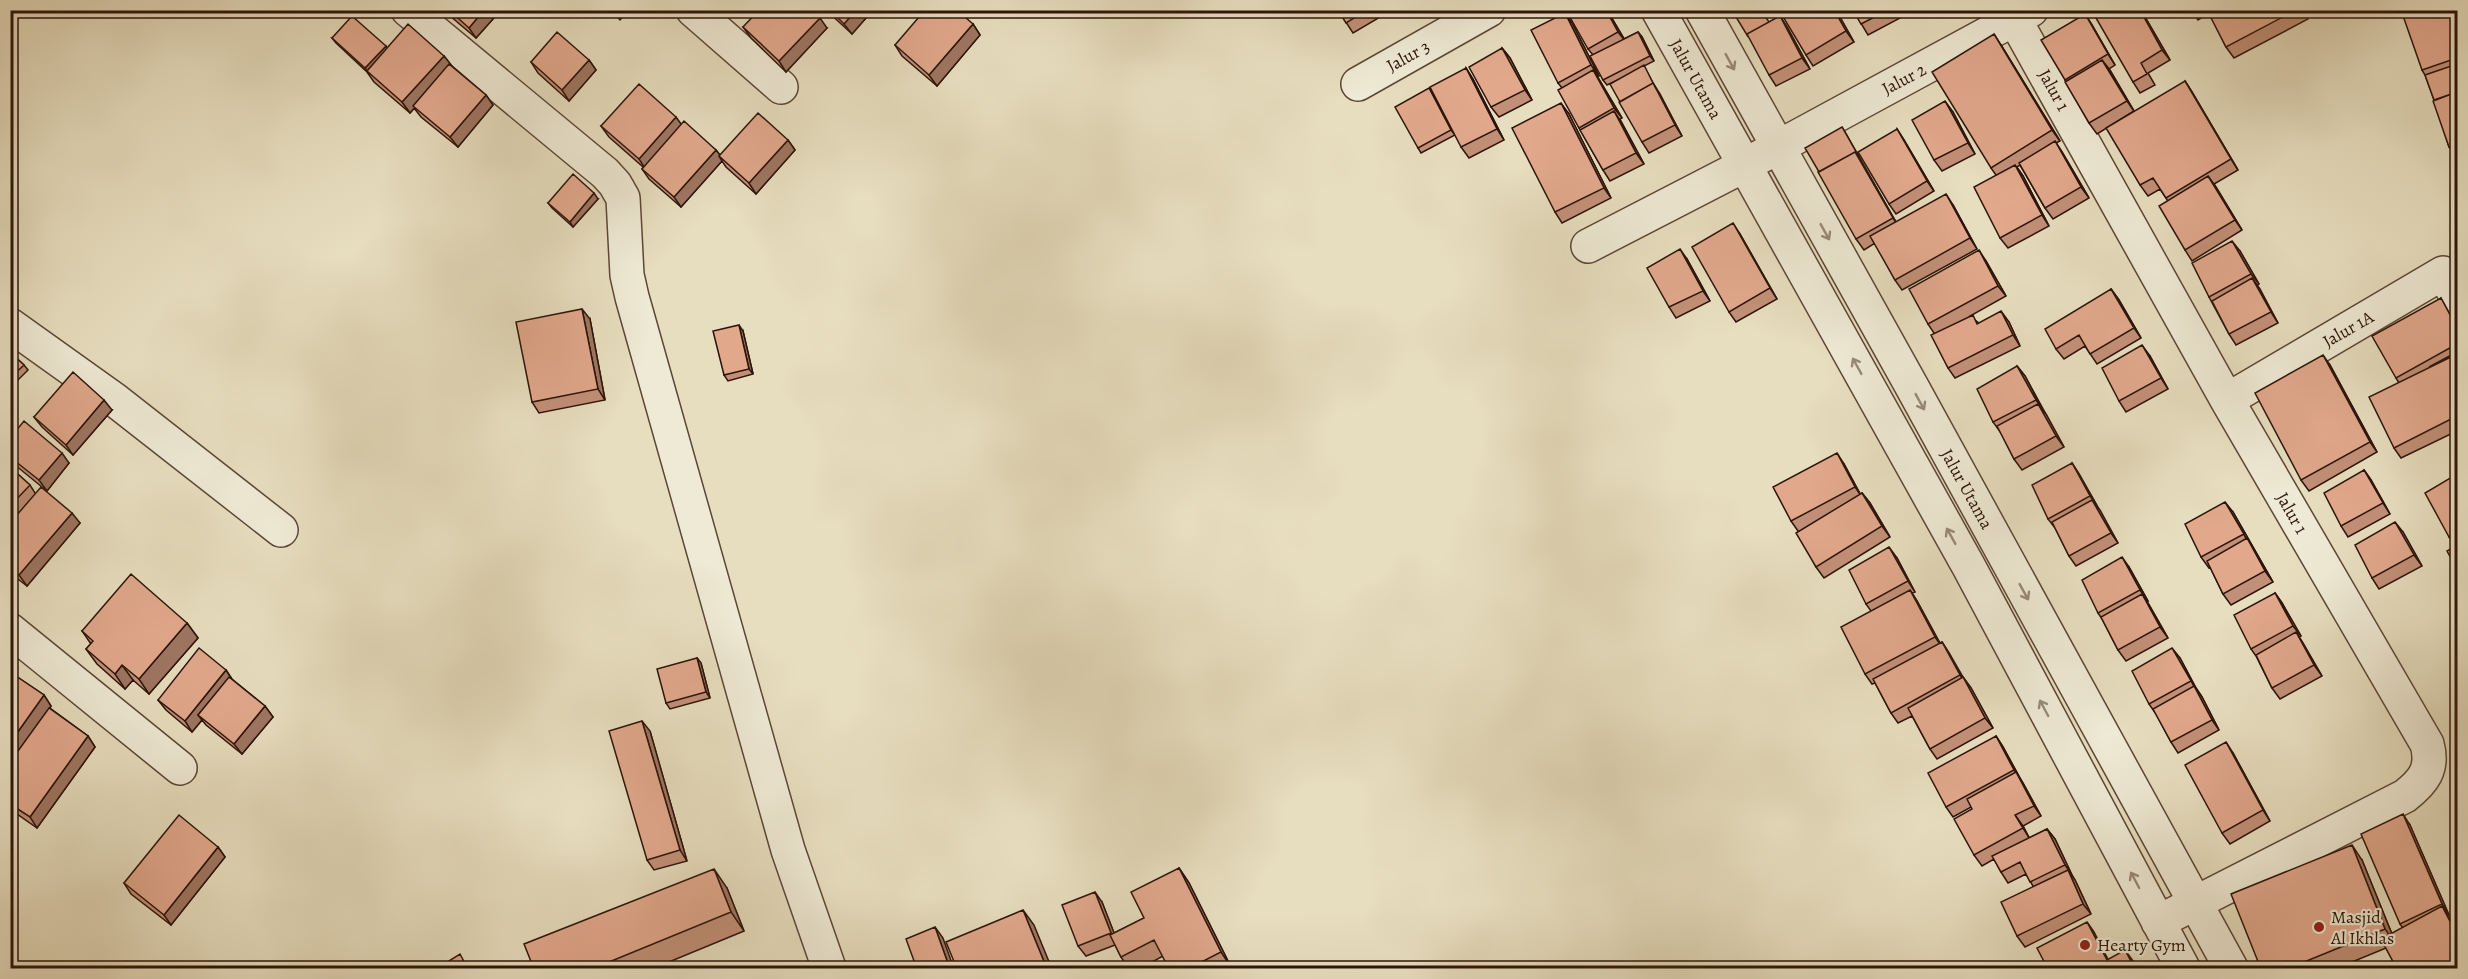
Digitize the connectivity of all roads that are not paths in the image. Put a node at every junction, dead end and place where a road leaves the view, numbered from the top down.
1 (408, 10) edge
2 (693, 10) edge
3 (1489, 10) edge
4 (1658, 10) edge
5 (1701, 10) edge
6 (2023, 15) edge
7 (1358, 84) dead end
8 (781, 87) dead end
9 (1778, 147) junction
10 (1745, 165) junction
11 (1588, 246) dead end
12 (2457, 299) edge
13 (10, 325) edge
14 (2227, 400) junction
15 (281, 530) dead end
16 (2001, 551) junction
17 (1969, 567) junction
18 (10, 630) edge
19 (180, 768) dead end
20 (2193, 903) junction
21 (2158, 922) junction
22 (829, 969) edge
23 (2183, 969) edge
24 (2230, 969) edge

1 - 22 street
2 - 8 street
3 - 7 street, Jalur 3
4 - 10 street, Jalur Utama
5 -> 9 street, Jalur Utama
6 - 9 street, Jalur 2
6 - 14 street, Jalur 1
9 - 10 street, Jalur 2
9 -> 16 street, Jalur Utama
10 - 11 street
17 -> 10 street, Jalur Utama
12 - 14 street, Jalur 1A
13 - 15 street
14 - 20 street, Jalur 1
16 - 17 street
16 -> 20 street, Jalur Utama
21 -> 17 street, Jalur Utama
18 - 19 street
20 - 21 street, Jalur 1
20 - 24 street, Jalur Utama
21 - 23 street, Jalur Utama

